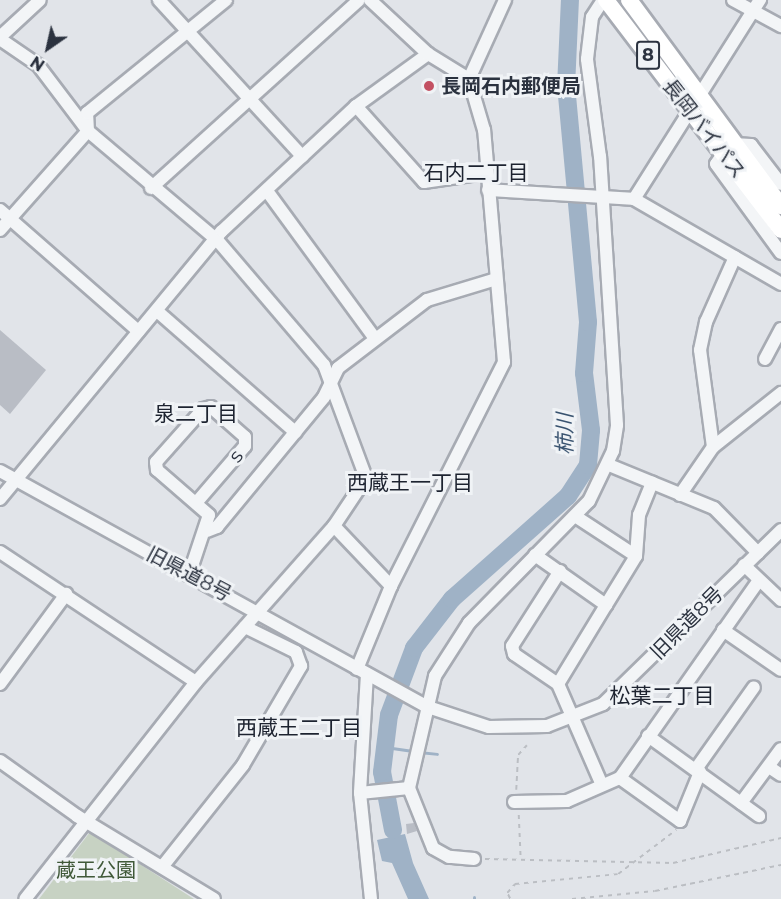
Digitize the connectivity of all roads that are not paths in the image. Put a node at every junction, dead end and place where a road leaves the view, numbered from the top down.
1 (40, 0) edge
2 (159, 0) edge
3 (226, 0) edge
4 (359, 0) edge
5 (370, 0) edge
6 (505, 0) edge
7 (604, 0) edge
8 (629, 0) edge
9 (733, 0) edge
10 (757, 6) edge
11 (781, 26) edge
12 (188, 35) junction
13 (0, 38) edge
14 (428, 54) junction
15 (469, 79) junction
16 (247, 97) junction
17 (694, 104) junction
18 (356, 106) junction
19 (88, 131) junction
20 (729, 149) junction
21 (302, 156) junction
22 (486, 173) junction
23 (781, 184) edge
24 (151, 188) junction
25 (488, 190) junction
26 (267, 191) junction
27 (595, 194) junction
28 (634, 199) junction
29 (781, 206) edge
30 (5, 214) edge
31 (0, 230) edge
32 (781, 230) edge
33 (218, 241) junction
34 (781, 253) edge
35 (735, 257) junction
36 (493, 280) junction
37 (781, 284) edge
38 (157, 311) junction
39 (781, 329) edge
40 (138, 331) junction
41 (374, 337) junction
42 (765, 358) dead end
43 (327, 381) junction
44 (781, 393) edge
45 (295, 432) junction
46 (713, 447) junction
47 (609, 465) junction
48 (0, 471) edge
49 (17, 480) junction
50 (652, 482) junction
51 (680, 495) junction
52 (0, 500) edge
53 (196, 503) junction
54 (575, 516) junction
55 (334, 526) junction
56 (781, 530) edge
57 (207, 531) junction
58 (768, 544) junction
59 (781, 548) edge
60 (0, 552) edge
61 (758, 553) junction
62 (535, 555) junction
63 (636, 556) junction
64 (744, 566) junction
65 (560, 571) junction
66 (189, 575) junction
67 (757, 583) junction
68 (391, 586) junction
69 (66, 594) junction
70 (781, 600) edge
71 (606, 605) junction
72 (258, 612) junction
73 (245, 627) junction
74 (723, 630) junction
75 (781, 670) edge
76 (366, 674) junction
77 (196, 682) junction
78 (0, 684) edge
79 (558, 684) junction
80 (754, 687) dead end
81 (421, 704) junction
82 (571, 720) junction
83 (648, 736) junction
84 (781, 749) edge
85 (0, 761) edge
86 (769, 767) junction
87 (698, 770) junction
88 (781, 775) edge
89 (620, 778) junction
90 (602, 785) junction
91 (404, 790) junction
92 (363, 792) junction
93 (513, 802) road end
94 (741, 803) junction
95 (759, 816) dead end
96 (88, 822) junction
97 (474, 859) road end
98 (162, 867) junction
99 (25, 899) edge
100 (214, 899) edge
101 (371, 899) edge

1 - 13 street
2 - 12 street
3 - 12 street
4 - 16 street
5 - 14 street
6 - 15 street
7 - 17 highway, 長岡バイパス / 8
7 - 27 street
8 - 17 highway, 長岡バイパス / 8
9 - 10 street
10 - 11 street
10 - 17 street
12 - 16 street
12 - 19 street
13 - 19 street
14 - 15 street
14 - 18 street
15 - 22 street
16 - 21 street
16 - 24 street
17 - 20 highway, 長岡バイパス / 8
17 - 28 street
18 - 21 street
18 - 22 street
19 - 24 street
19 - 30 street
20 - 23 street
20 - 29 highway, 長岡バイパス / 8
20 - 32 highway, 長岡バイパス / 8
20 - 34 street
21 - 26 street
22 - 25 street
24 - 33 street
25 - 27 street
25 - 36 street
26 - 33 street
26 - 41 street
27 - 28 street
27 - 47 street
28 - 35 street
30 - 31 street
30 - 40 street
33 - 38 street
33 - 43 street
35 - 37 street
35 - 46 street
36 - 41 street
36 - 68 street
38 - 40 street
38 - 45 street
39 - 42 street
40 - 49 street
41 - 43 street
43 - 45 street
43 - 55 street
44 - 46 street
45 - 57 street
46 - 51 street
47 - 50 street
47 - 54 street
48 - 49 street, 旧県道8号
49 - 52 street
49 - 66 street, 旧県道8号
50 - 51 street
50 - 63 street
51 - 61 street
53 - 53 street, s
53 - 57 street, s
54 - 62 street
54 - 63 street
55 - 68 street
55 - 72 street
56 - 58 street, 旧県道8号
57 - 66 street
58 - 59 street
58 - 61 street, 旧県道8号
60 - 69 street
61 - 64 street, 旧県道8号
62 - 65 street
62 - 81 street
63 - 71 street
64 - 67 street
64 - 82 street, 旧県道8号
65 - 71 street
65 - 79 street
66 - 72 street, 旧県道8号
67 - 70 street
67 - 74 street
68 - 76 street
69 - 77 street
69 - 78 street
71 - 79 street
72 - 73 street
72 - 76 street, 旧県道8号
73 - 77 street
73 - 98 street
74 - 75 street
74 - 83 street
76 - 81 street, 旧県道8号
76 - 92 street
77 - 96 street
79 - 82 street
80 - 87 street
81 - 82 street, 旧県道8号
81 - 91 street
82 - 90 street
83 - 87 street
83 - 89 street
84 - 86 street
85 - 96 street
86 - 88 street
86 - 94 street
87 - 89 street
87 - 94 street
89 - 90 street
90 - 93 street
91 - 92 street
91 - 97 street
92 - 101 street
94 - 95 street
96 - 98 street
96 - 99 street
98 - 100 street

